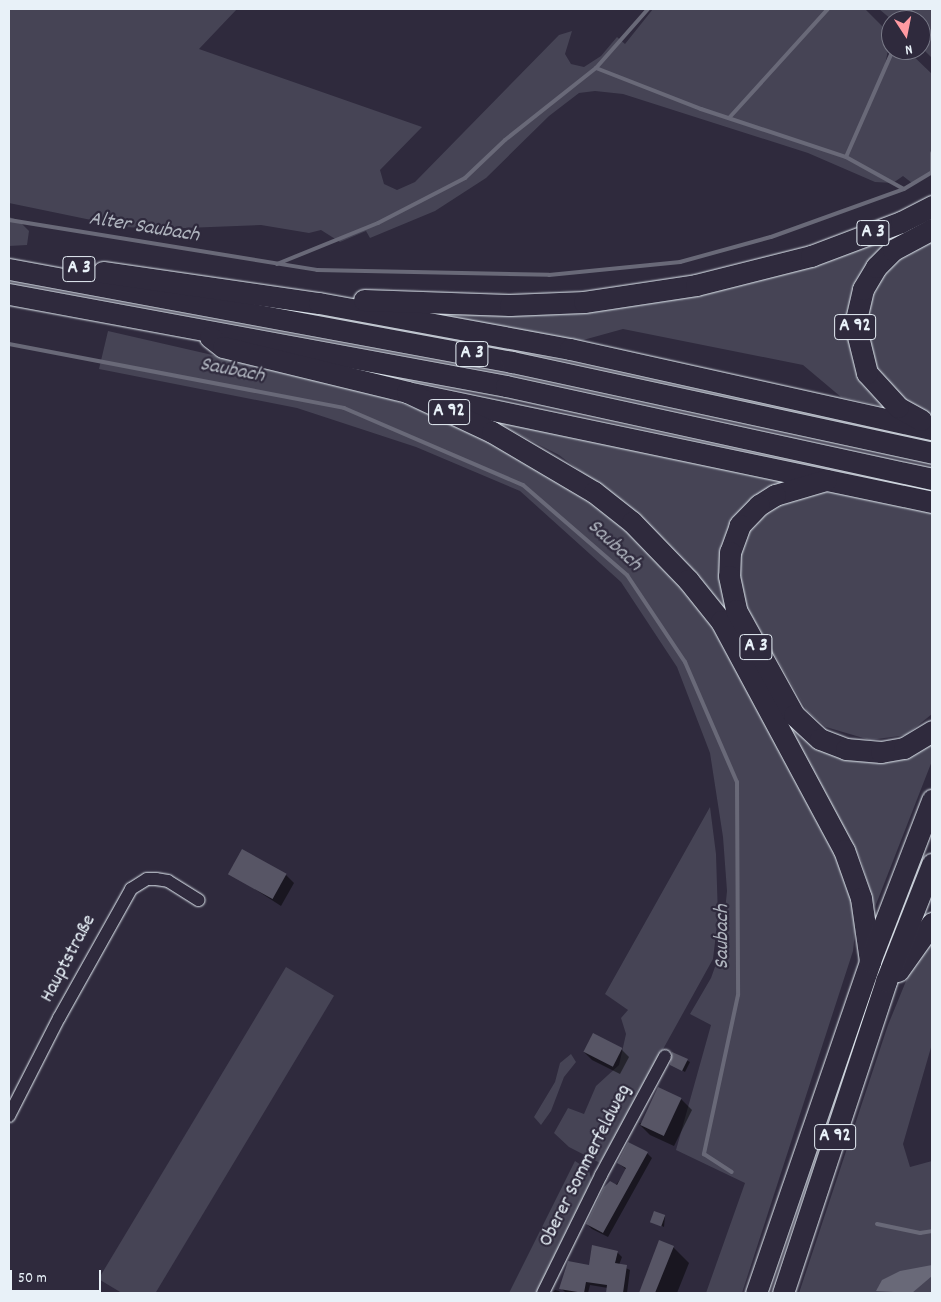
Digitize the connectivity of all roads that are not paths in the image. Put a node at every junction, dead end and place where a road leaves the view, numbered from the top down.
1 (932, 206) edge
2 (932, 229) edge
3 (9, 267) edge
4 (9, 294) edge
5 (319, 303) junction
6 (197, 328) junction
7 (406, 392) junction
8 (932, 427) edge
9 (932, 453) edge
10 (932, 478) edge
11 (831, 479) junction
12 (932, 502) edge
13 (932, 731) edge
14 (932, 800) edge
15 (932, 864) edge
16 (200, 900) dead end
17 (932, 923) edge
18 (870, 961) junction
19 (886, 981) junction
20 (664, 1056) dead end
21 (9, 1116) edge
22 (543, 1293) edge
23 (756, 1293) edge
24 (783, 1293) edge

1 - 5 highway, A 3
2 - 8 highway, A 92
3 - 5 highway, A 3
3 - 9 highway, A 3
4 - 6 highway, A 3
5 - 8 highway, A 3
6 - 7 highway, A 3
6 - 10 highway, A 3
7 - 11 highway, A 3
7 - 18 highway, A 92
11 - 12 highway, A 3
11 - 13 highway, A 3
14 - 18 highway, A 92
15 - 19 highway, A 92
16 - 21 street, Hauptstraße
17 - 19 highway
18 - 23 highway, A 92
19 - 24 highway, A 92
20 - 22 street, Oberer Sommerfeldweg

